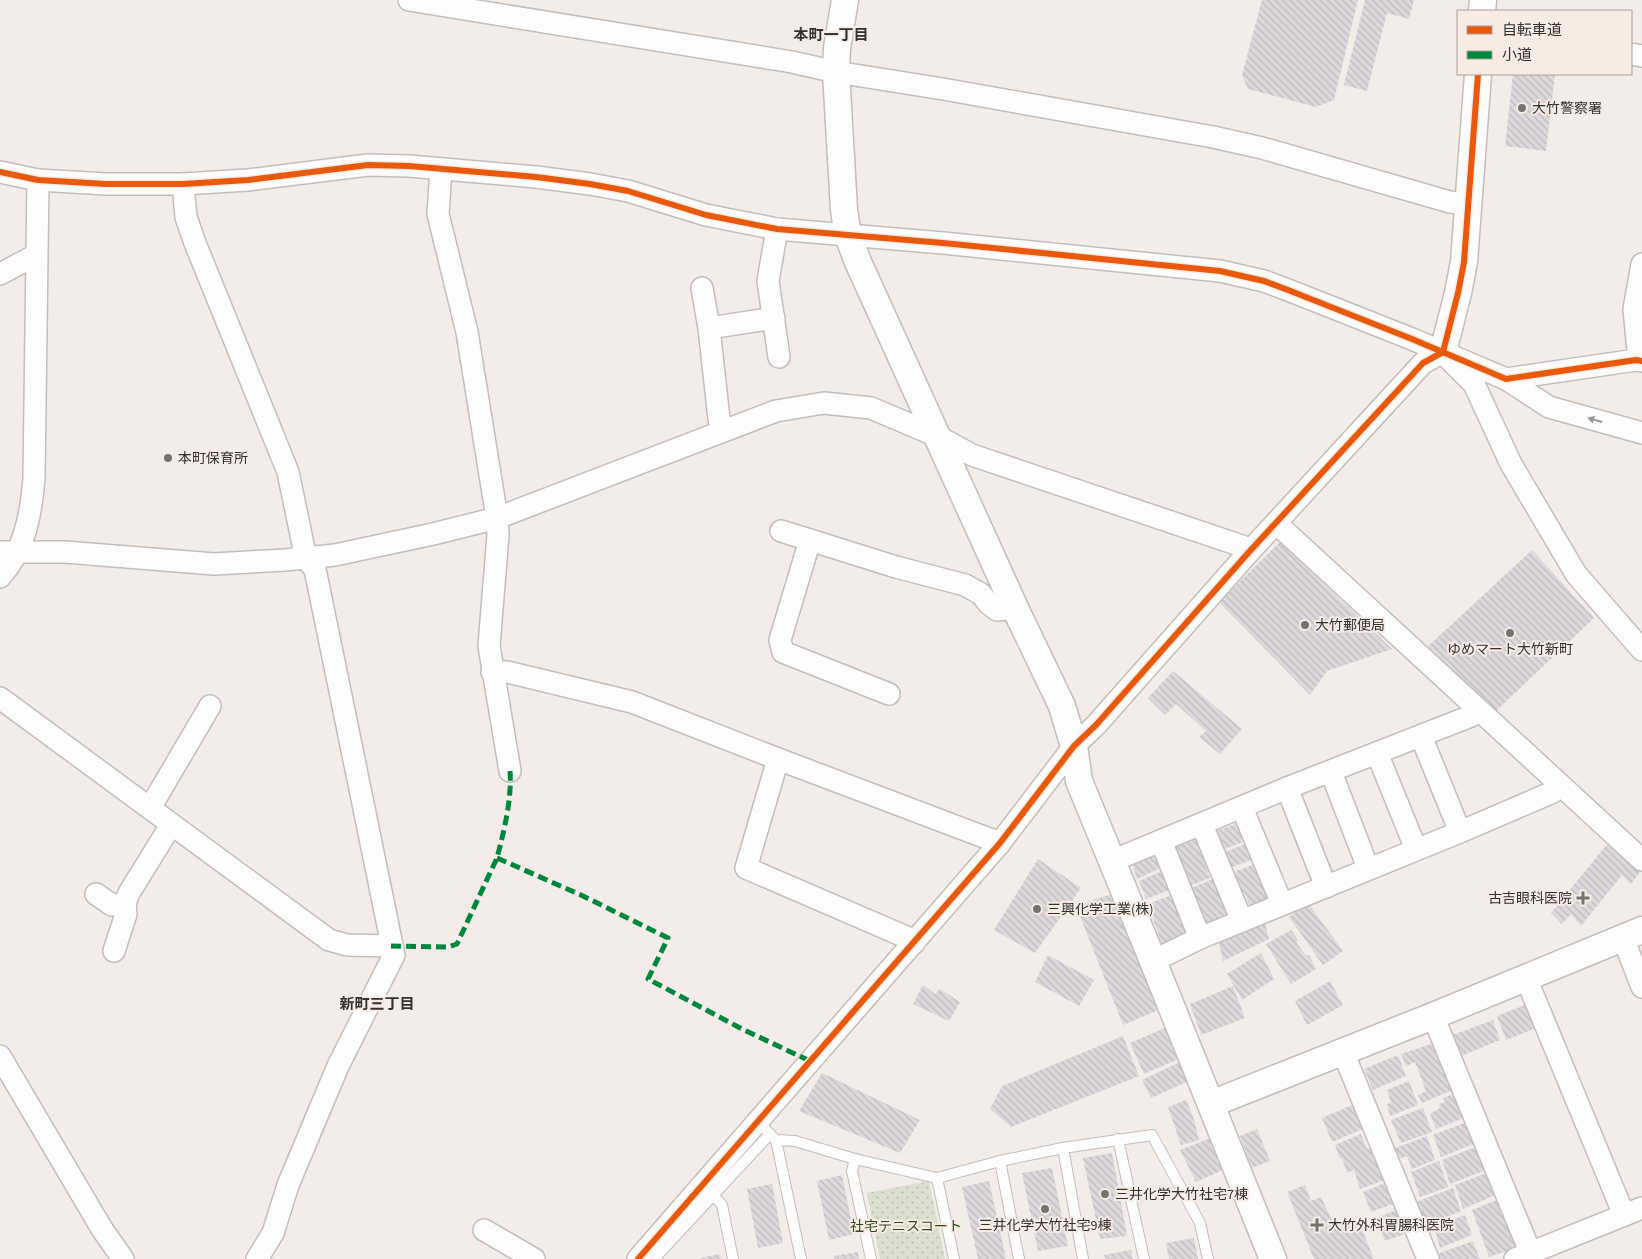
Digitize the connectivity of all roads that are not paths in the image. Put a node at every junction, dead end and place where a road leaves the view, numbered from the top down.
1 (409, 0) edge
2 (845, 0) edge
3 (836, 72) junction
4 (1478, 75) edge
5 (441, 169) junction
6 (0, 172) edge
7 (38, 180) junction
8 (183, 184) junction
9 (1468, 204) junction
10 (777, 229) junction
11 (848, 236) junction
12 (36, 255) junction
13 (1642, 264) edge
14 (0, 274) edge
15 (702, 288) dead end
16 (774, 318) junction
17 (709, 328) junction
18 (1443, 352) junction
19 (779, 357) dead end
20 (1639, 361) edge
21 (1506, 379) junction
22 (723, 431) junction
23 (1642, 433) edge
24 (937, 436) junction
25 (497, 518) junction
26 (1277, 524) junction
27 (781, 530) dead end
28 (810, 540) junction
29 (9, 552) edge
30 (1249, 552) junction
31 (306, 558) junction
32 (0, 577) edge
33 (1015, 608) junction
34 (1642, 650) edge
35 (492, 672) junction
36 (889, 694) dead end
37 (0, 698) edge
38 (210, 706) dead end
39 (1478, 710) junction
40 (1422, 736) junction
41 (1074, 746) junction
42 (1377, 753) junction
43 (778, 759) junction
44 (510, 771) dead end
45 (1331, 772) junction
46 (1559, 785) junction
47 (1287, 788) junction
48 (150, 808) junction
49 (1242, 808) junction
50 (171, 825) junction
51 (1202, 825) junction
52 (1460, 832) junction
53 (1161, 841) junction
54 (1000, 843) junction
55 (1416, 849) junction
56 (1642, 860) edge
57 (1112, 861) junction
58 (1368, 868) junction
59 (1326, 887) junction
60 (96, 894) dead end
61 (126, 904) junction
62 (1282, 904) junction
63 (1242, 921) junction
64 (1632, 934) edge
65 (1200, 938) junction
66 (914, 943) junction
67 (391, 946) junction
68 (114, 951) dead end
69 (1153, 961) junction
70 (1526, 978) junction
71 (1642, 987) edge
72 (1433, 1016) junction
73 (1342, 1052) junction
74 (0, 1056) edge
75 (1211, 1104) junction
76 (768, 1132) junction
77 (1118, 1138) junction
78 (1063, 1148) junction
79 (855, 1159) junction
80 (1000, 1160) junction
81 (937, 1178) junction
82 (713, 1195) junction
83 (1633, 1211) edge
84 (484, 1230) dead end
85 (1526, 1257) edge
86 (123, 1259) edge
87 (257, 1259) edge
88 (534, 1259) edge
89 (638, 1259) edge
90 (654, 1259) edge
91 (733, 1259) edge
92 (801, 1259) edge
93 (871, 1259) edge
94 (954, 1259) edge
95 (1020, 1259) edge
96 (1084, 1259) edge
97 (1144, 1259) edge
98 (1208, 1259) edge
99 (1273, 1259) edge
100 (1428, 1259) edge

1 - 3 street
2 - 3 street
3 - 9 street
3 - 11 street
4 - 9 street
5 - 8 street
5 - 10 street
5 - 25 street
6 - 7 street
7 - 8 street
7 - 12 street
8 - 31 street
9 - 18 street
10 - 11 street
10 - 16 street
11 - 18 street
11 - 24 street
12 - 14 street
12 - 29 street
13 - 20 street
15 - 17 street
16 - 17 street
16 - 19 street
17 - 22 street
18 - 21 street
18 - 26 street
18 - 34 street
20 - 21 street
23 -> 21 street
22 - 24 street
22 - 25 street
24 - 30 street
24 - 33 street
25 - 31 street
25 - 35 street
26 - 30 street
26 - 39 street
27 - 28 street
28 - 33 street
28 - 36 street
29 - 31 street
29 - 32 street
30 - 41 street
31 - 67 street
33 - 41 street
35 - 43 street
35 - 44 street
37 - 48 street
38 - 48 street
39 - 40 street
39 - 46 street
40 - 42 street
40 - 52 street
41 - 54 street
41 - 57 street
42 - 45 street
42 - 55 street
43 - 54 street
43 - 66 street
45 - 47 street
45 - 58 street
46 - 52 street
46 - 56 street
47 - 49 street
47 - 59 street
48 - 50 street
49 - 51 street
49 - 62 street
50 - 61 street
50 - 67 street
51 - 53 street
51 - 63 street
52 - 55 street
53 - 57 street
53 - 65 street
54 - 66 street
55 - 58 street
57 - 69 street
58 - 59 street
59 - 62 street
60 - 61 street
61 - 68 street
62 - 63 street
63 - 65 street
64 - 70 street
64 - 71 street
65 - 69 street
66 - 76 street
67 - 87 street
69 - 75 street
70 - 72 street
70 - 83 street
72 - 73 street
72 - 85 street
73 - 75 street
73 - 100 street
74 - 86 street
75 - 99 street
76 - 79 lane
76 - 82 lane
76 - 89 street
76 - 92 lane
77 - 78 lane
77 - 97 lane
77 - 98 lane
78 - 80 lane
78 - 96 lane
79 - 81 lane
79 - 93 lane
80 - 81 lane
80 - 95 lane
81 - 94 lane
82 - 90 lane
82 - 91 lane
83 - 85 street
84 - 88 street

